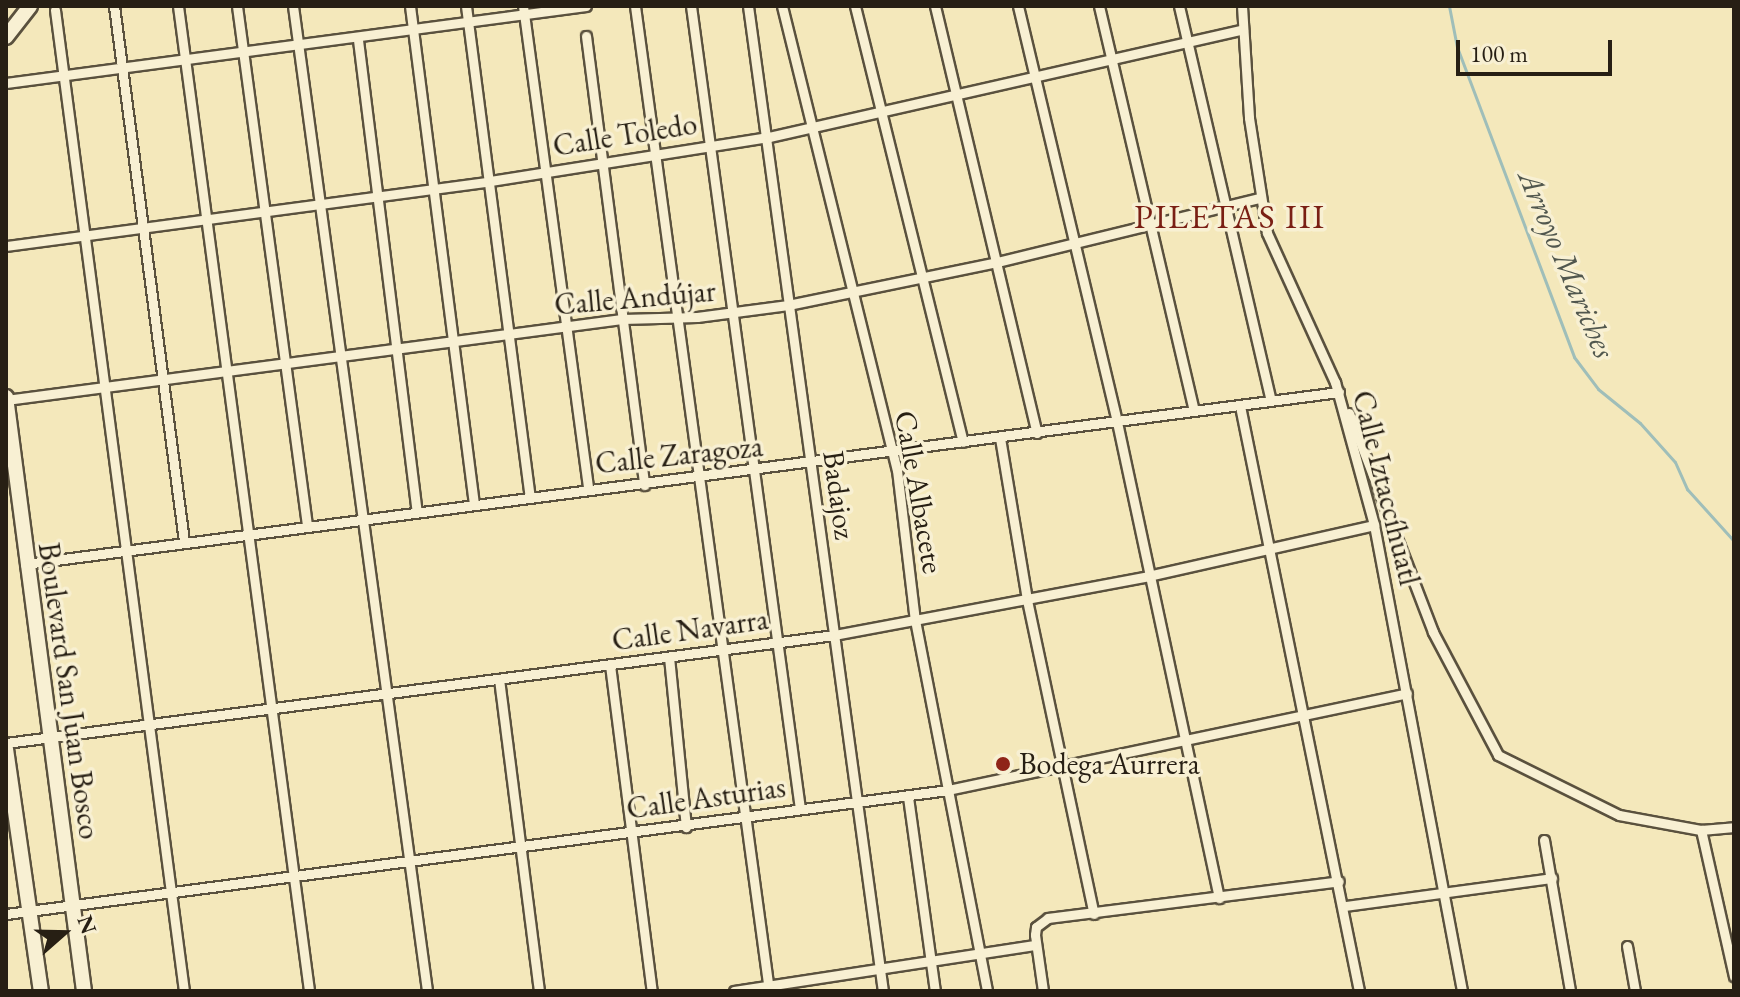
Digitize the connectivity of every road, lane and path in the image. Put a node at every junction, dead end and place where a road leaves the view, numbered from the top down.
1 (30, 6) edge
2 (114, 6) edge
3 (178, 6) edge
4 (237, 6) edge
5 (293, 6) edge
6 (410, 6) edge
7 (466, 6) edge
8 (578, 6) edge
9 (586, 6) edge
10 (635, 6) edge
11 (691, 6) edge
12 (748, 6) edge
13 (782, 6) edge
14 (855, 6) edge
15 (935, 6) edge
16 (1018, 6) edge
17 (1099, 6) edge
18 (1179, 6) edge
19 (1242, 6) edge
20 (55, 10) dead end
21 (524, 11) edge
22 (468, 24) junction
23 (1243, 29) junction
24 (413, 33) junction
25 (586, 36) dead end
26 (6, 37) edge
27 (358, 40) junction
28 (1186, 43) junction
29 (299, 47) junction
30 (242, 54) junction
31 (1111, 60) junction
32 (185, 63) junction
33 (123, 69) junction
34 (63, 76) junction
35 (1035, 76) junction
36 (6, 83) edge
37 (957, 95) junction
38 (881, 114) junction
39 (809, 130) junction
40 (769, 137) junction
41 (711, 146) junction
42 (656, 153) junction
43 (601, 161) junction
44 (546, 172) junction
45 (490, 181) junction
46 (436, 188) junction
47 (377, 196) junction
48 (1259, 198) junction
49 (320, 204) junction
50 (1223, 206) junction
51 (266, 209) junction
52 (208, 217) junction
53 (1149, 225) junction
54 (142, 226) junction
55 (82, 234) junction
56 (1074, 244) junction
57 (6, 246) edge
58 (997, 262) junction
59 (923, 279) junction
60 (851, 294) junction
61 (788, 305) junction
62 (733, 313) junction
63 (678, 316) junction
64 (622, 319) junction
65 (565, 327) junction
66 (509, 334) junction
67 (453, 343) junction
68 (396, 350) junction
69 (342, 357) junction
70 (284, 365) junction
71 (227, 372) junction
72 (162, 379) junction
73 (104, 387) junction
74 (1339, 392) junction
75 (6, 399) edge
76 (1271, 400) junction
77 (1240, 406) junction
78 (1194, 411) junction
79 (1117, 422) junction
80 (1037, 433) junction
81 (1000, 438) junction
82 (963, 442) junction
83 (892, 451) junction
84 (811, 464) junction
85 (755, 472) junction
86 (700, 479) junction
87 (644, 485) junction
88 (588, 488) junction
89 (530, 496) junction
90 (474, 504) junction
91 (417, 511) junction
92 (362, 519) junction
93 (307, 525) junction
94 (1374, 525) junction
95 (249, 532) junction
96 (184, 541) junction
97 (122, 550) junction
98 (1268, 550) junction
99 (25, 564) junction
100 (1148, 576) junction
101 (1027, 600) junction
102 (915, 620) junction
103 (834, 635) junction
104 (778, 642) junction
105 (723, 651) junction
106 (669, 657) junction
107 (610, 665) junction
108 (499, 679) junction
109 (384, 692) junction
110 (1407, 693) junction
111 (269, 709) junction
112 (1305, 717) junction
113 (145, 726) junction
114 (50, 738) junction
115 (1185, 743) junction
116 (6, 746) edge
117 (1066, 767) junction
118 (948, 790) junction
119 (908, 797) junction
120 (856, 803) junction
121 (800, 809) junction
122 (745, 818) junction
123 (686, 827) junction
124 (1734, 827) edge
125 (1701, 830) junction
126 (631, 833) junction
127 (1544, 840) dead end
128 (521, 848) junction
129 (408, 864) junction
130 (1552, 878) junction
131 (295, 879) junction
132 (1339, 881) junction
133 (1444, 891) junction
134 (170, 894) junction
135 (1219, 898) junction
136 (72, 904) junction
137 (1345, 906) junction
138 (30, 910) junction
139 (6, 914) edge
140 (1094, 914) junction
141 (1035, 945) junction
142 (1627, 946) dead end
143 (982, 956) junction
144 (931, 963) junction
145 (881, 970) junction
146 (1734, 976) edge
147 (769, 989) edge
148 (41, 991) edge
149 (84, 991) edge
150 (184, 991) edge
151 (309, 991) edge
152 (427, 991) edge
153 (539, 991) edge
154 (652, 991) edge
155 (734, 991) edge
156 (883, 991) edge
157 (935, 991) edge
158 (987, 991) edge
159 (1043, 991) edge
160 (1359, 991) edge
161 (1462, 991) edge
162 (1570, 991) edge
163 (1635, 991) edge

1 - 26 street
2 - 33 street
3 - 32 street
4 - 30 street
5 - 29 street
6 - 24 street
7 - 22 street
8 - 9 street
8 - 21 street
10 - 42 street
11 - 41 street
12 - 40 street, Badajoz
13 - 39 street, Calle Albacete
14 - 38 street
15 - 37 street
16 - 35 street
17 - 31 street
18 - 28 street
19 - 23 street, Calle Iztaccíhuatl
20 - 34 street
21 - 22 street
21 - 44 street
22 - 24 street
22 - 45 street
23 - 28 street, Calle Toledo
23 - 48 street, Calle Iztaccíhuatl
24 - 27 street
24 - 46 street
25 - 43 street
27 - 29 street
27 - 47 street
28 - 31 street, Calle Toledo
28 - 50 street
29 - 30 street
29 - 49 street
30 - 32 street
30 - 51 street
31 - 35 street, Calle Toledo
31 - 53 street
32 - 33 street
32 - 52 street
33 - 34 street
33 - 54 street
34 - 36 street
34 - 55 street
35 - 37 street, Calle Toledo
35 - 56 street
37 - 38 street, Calle Toledo
37 - 58 street
38 - 39 street, Calle Toledo
38 - 59 street
39 - 40 street, Calle Toledo
39 - 60 street, Calle Albacete
40 - 41 street, Calle Toledo
40 - 61 street, Badajoz
41 - 42 street, Calle Toledo
41 - 62 street
42 - 43 street, Calle Toledo
42 - 63 street
43 - 44 street, Calle Toledo
43 - 64 street
44 - 45 street, Calle Toledo
44 - 65 street
45 - 46 street, Calle Toledo
45 - 66 street
46 - 47 street, Calle Toledo
46 - 67 street
47 - 49 street, Calle Toledo
47 - 68 street
48 - 50 street, Calle Andújar
48 - 74 street, Calle Iztaccíhuatl
49 - 51 street, Calle Toledo
49 - 69 street
50 - 53 street, Calle Andújar
50 - 76 street
51 - 52 street, Calle Toledo
51 - 70 street
52 - 54 street, Calle Toledo
52 - 71 street
53 - 56 street, Calle Andújar
53 - 78 street
54 - 55 street, Calle Toledo
54 - 72 street
55 - 57 street, Calle Toledo
55 - 73 street
56 - 58 street, Calle Andújar
56 - 79 street
58 - 59 street, Calle Andújar
58 - 80 street
59 - 60 street, Calle Andújar
59 - 82 street
60 - 61 street, Calle Andújar
60 - 83 street, Calle Albacete
61 - 62 street, Calle Andújar
61 - 84 street, Badajoz
62 - 63 street, Calle Andújar
62 - 85 street
63 - 64 street, Calle Andújar
63 - 86 street
64 - 65 street, Calle Andújar
64 - 87 street
65 - 66 street, Calle Andújar
65 - 88 street
66 - 67 street, Calle Andújar
66 - 89 street
67 - 68 street, Calle Andújar
67 - 90 street
68 - 69 street, Calle Andújar
68 - 91 street
69 - 70 street, Calle Andújar
69 - 92 street
70 - 71 street, Calle Andújar
70 - 93 street
71 - 72 street, Calle Andújar
71 - 95 street
72 - 73 street, Calle Andújar
72 - 96 street
73 - 75 street, Calle Andújar
73 - 97 street
74 - 76 street, Calle Zaragoza
74 - 94 street, Calle Iztaccíhuatl
74 - 125 street
75 - 99 street, Boulevard San Juan Bosco
76 - 77 street, Calle Zaragoza
77 - 78 street, Calle Zaragoza
77 - 98 street
78 - 79 street, Calle Zaragoza
79 - 80 street, Calle Zaragoza
79 - 100 street
80 - 81 street, Calle Zaragoza
81 - 82 street, Calle Zaragoza
81 - 101 street
82 - 83 street, Calle Zaragoza
83 - 84 street, Calle Zaragoza
83 - 102 street, Calle Albacete
84 - 85 street, Calle Zaragoza
84 - 103 street, Badajoz
85 - 86 street, Calle Zaragoza
85 - 104 street
86 - 87 street, Calle Zaragoza
86 - 105 street
87 - 88 street, Calle Zaragoza
88 - 89 street, Calle Zaragoza
89 - 90 street, Calle Zaragoza
90 - 91 street, Calle Zaragoza
91 - 92 street, Calle Zaragoza
92 - 93 street, Calle Zaragoza
92 - 109 street
93 - 95 street, Calle Zaragoza
94 - 98 street, Calle Navarra
94 - 110 street, Calle Iztaccíhuatl
95 - 96 street, Calle Zaragoza
95 - 111 street
96 - 97 street, Calle Zaragoza
97 - 99 street, Calle Zaragoza
97 - 113 street
98 - 100 street, Calle Navarra
98 - 112 street
99 - 114 street, Boulevard San Juan Bosco
100 - 101 street, Calle Navarra
100 - 115 street
101 - 102 street, Calle Navarra
101 - 117 street
102 - 103 street, Calle Navarra
102 - 118 street, Calle Albacete
103 - 104 street, Calle Navarra
103 - 120 street, Badajoz
104 - 105 street, Calle Navarra
104 - 121 street
105 - 106 street, Calle Navarra
105 - 122 street
106 - 107 street, Calle Navarra
106 - 123 street
107 - 108 street, Calle Navarra
107 - 126 street
108 - 109 street, Calle Navarra
108 - 128 street
109 - 111 street, Calle Navarra
109 - 129 street
110 - 112 street, Calle Asturias
110 - 133 street, Calle Iztaccíhuatl
111 - 113 street, Calle Navarra
111 - 131 street
112 - 115 street, Calle Asturias
112 - 132 street
113 - 114 street, Calle Navarra
113 - 134 street
114 - 116 street, Calle Navarra
114 - 136 street, Boulevard San Juan Bosco
115 - 117 street, Calle Asturias
115 - 135 street
116 - 138 street
117 - 118 street, Calle Asturias
117 - 140 street
118 - 119 street, Calle Asturias
118 - 143 street, Calle Albacete
119 - 120 street, Calle Asturias
119 - 144 street
120 - 121 street, Calle Asturias
120 - 145 street, Badajoz
121 - 122 street, Calle Asturias
122 - 123 street, Calle Asturias
122 - 147 street
123 - 126 street, Calle Asturias
124 - 125 street
125 - 146 street
126 - 128 street, Calle Asturias
126 - 154 street
127 - 130 street
128 - 129 street, Calle Asturias
128 - 153 street
129 - 131 street, Calle Asturias
129 - 152 street
130 - 133 street
130 - 162 street
131 - 134 street, Calle Asturias
131 - 151 street
132 - 135 street
132 - 137 street
133 - 137 street
133 - 161 street, Calle Iztaccíhuatl
134 - 136 street, Calle Asturias
134 - 150 street
135 - 140 street
136 - 138 street, Calle Asturias
136 - 149 street, Boulevard San Juan Bosco
137 - 160 street
138 - 139 street, Calle Asturias
138 - 148 street
140 - 141 street
141 - 143 street
141 - 159 street
142 - 163 street
143 - 144 street
143 - 158 street, Calle Albacete
144 - 145 street
144 - 157 street
145 - 147 street
145 - 156 street, Badajoz
147 - 155 street

